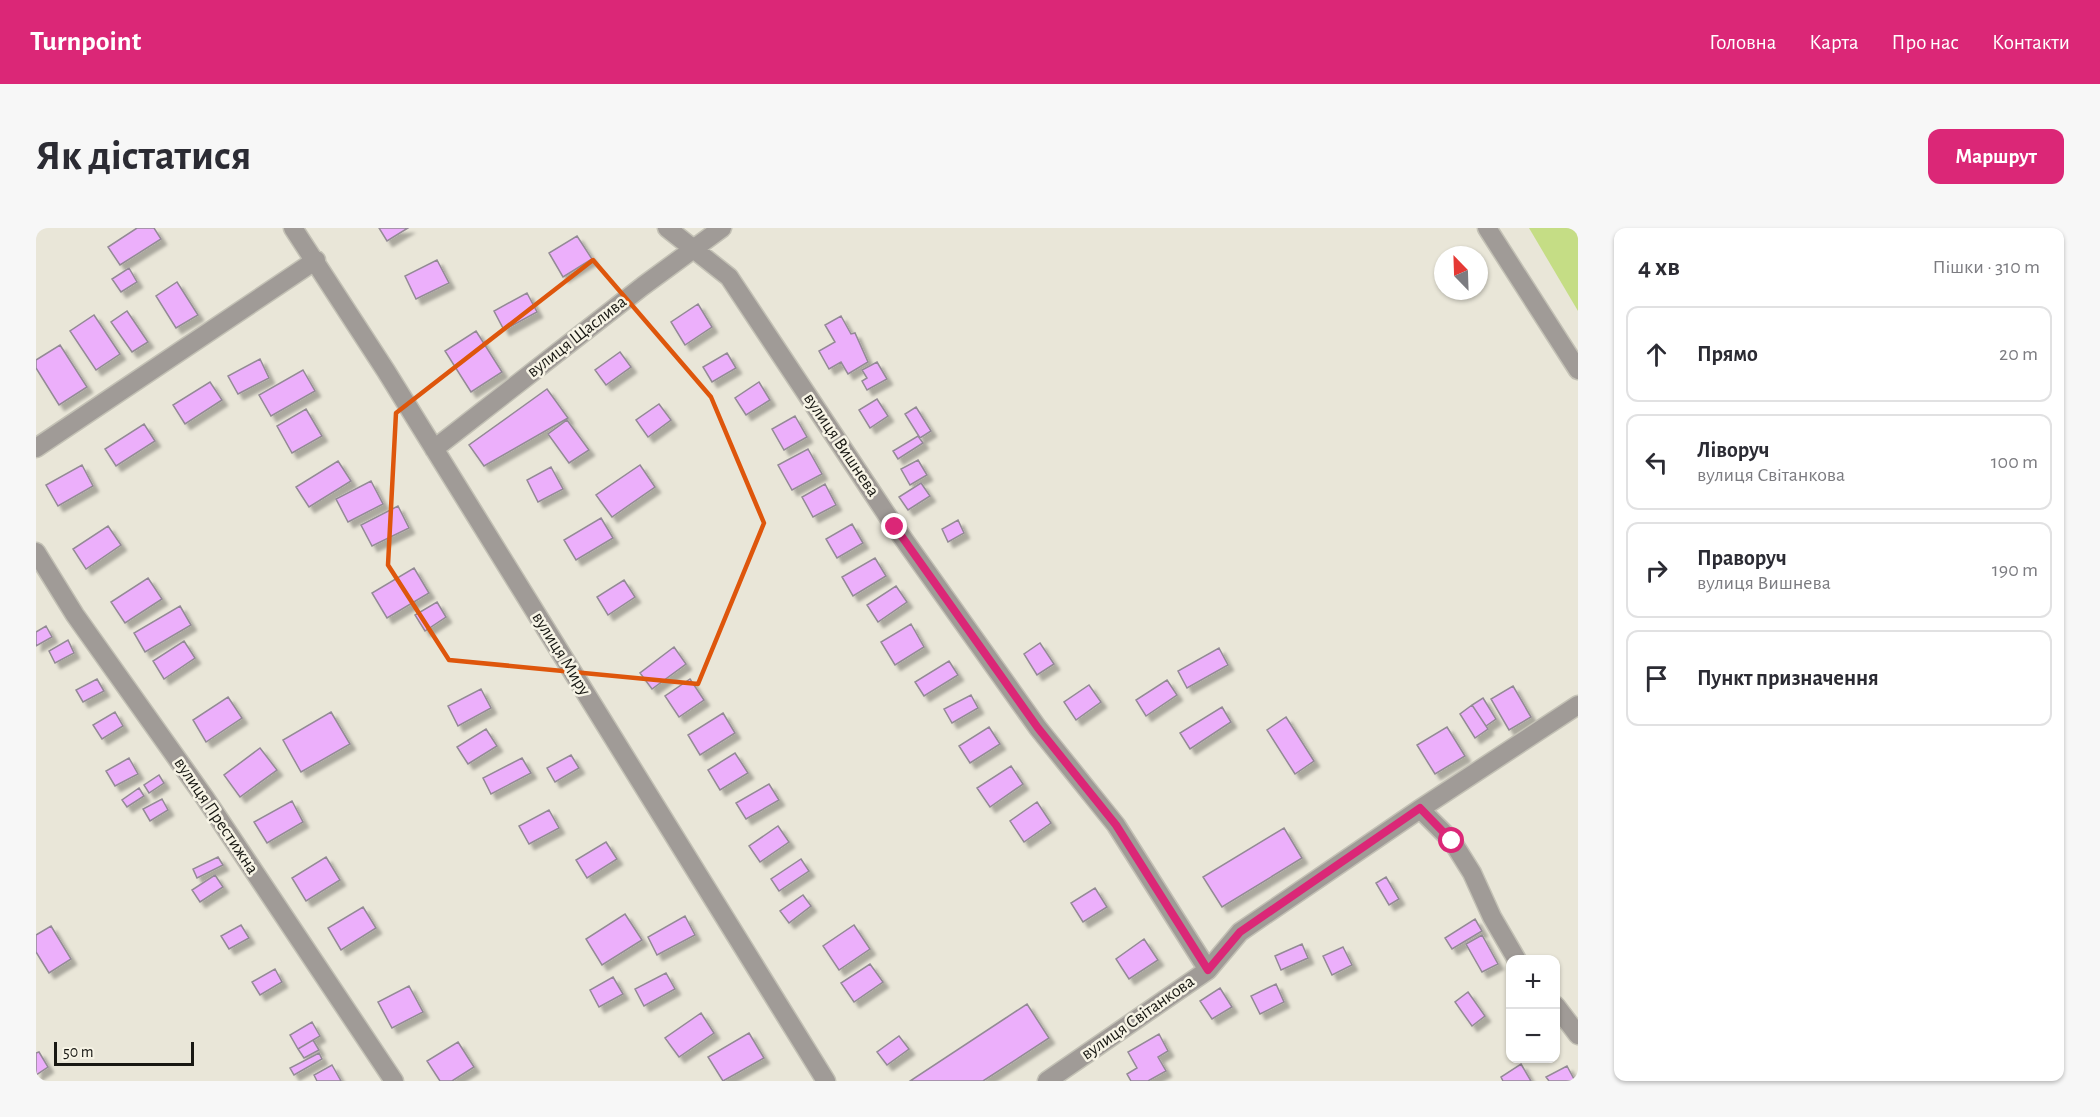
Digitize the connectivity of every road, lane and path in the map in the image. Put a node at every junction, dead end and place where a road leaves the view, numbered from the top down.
1 (293, 228) edge
2 (667, 228) edge
3 (722, 228) edge
4 (1487, 228) edge
5 (696, 248) junction
6 (315, 260) junction
7 (1578, 370) edge
8 (36, 448) edge
9 (434, 449) junction
10 (36, 552) edge
11 (1578, 705) edge
12 (1420, 808) junction
13 (1514, 955) edge
14 (1208, 970) junction
15 (1558, 1009) edge
16 (1578, 1035) edge
17 (394, 1081) edge
18 (826, 1081) edge
19 (1047, 1081) edge

1 - 6 street, вулиця Миру
2 - 5 street, вулиця Вишнева
3 - 5 street, вулиця Щаслива
4 - 7 street
5 - 9 street, вулиця Щаслива
5 - 14 street, вулиця Вишнева
6 - 8 street
6 - 9 street, вулиця Миру
9 - 18 street, вулиця Миру
10 - 17 street, вулиця Престижна
11 - 12 street, вулиця Світанкова
12 - 13 street
12 - 14 street, вулиця Світанкова
14 - 19 street, вулиця Світанкова
15 - 16 street

